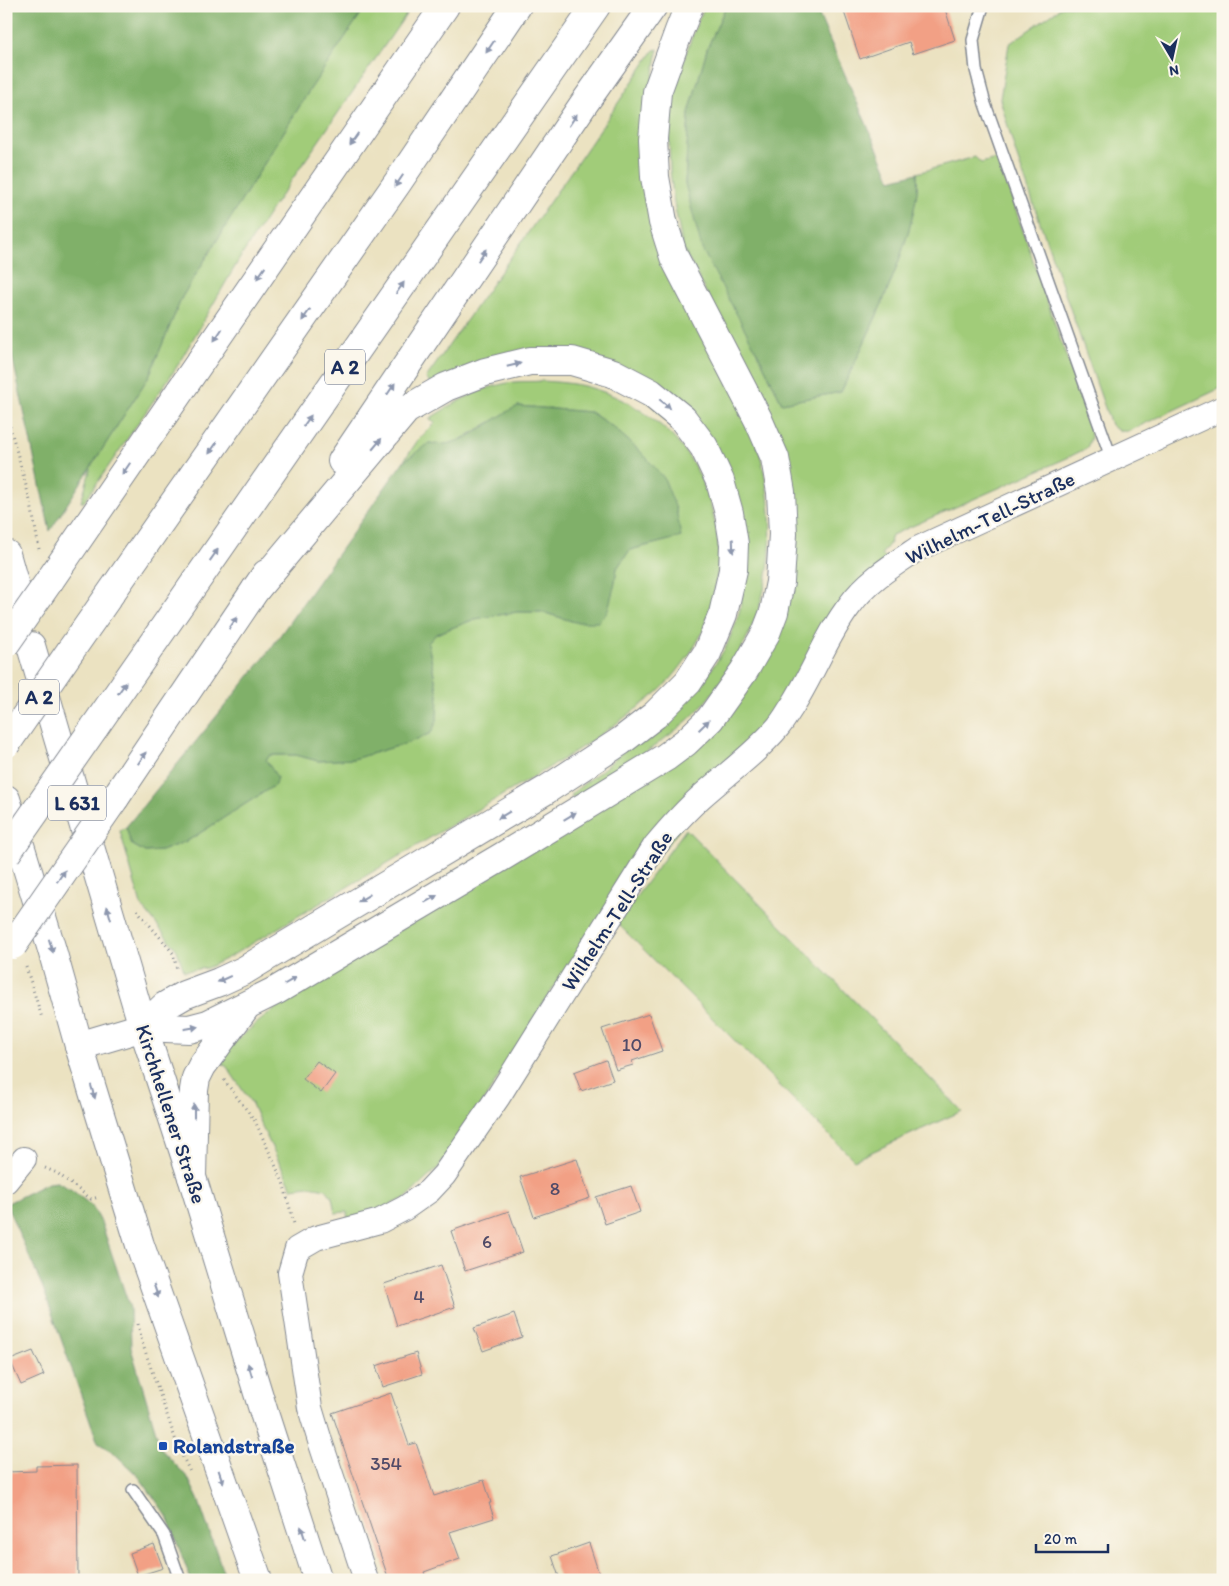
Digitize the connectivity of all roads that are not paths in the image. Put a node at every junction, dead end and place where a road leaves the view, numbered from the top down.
1 (425, 6) edge
2 (445, 6) edge
3 (517, 6) edge
4 (596, 6) edge
5 (653, 6) edge
6 (689, 6) edge
7 (983, 6) edge
8 (381, 99) junction
9 (1223, 408) edge
10 (1112, 460) junction
11 (6, 554) edge
12 (256, 589) junction
13 (14, 611) edge
14 (18, 645) edge
15 (6, 744) edge
16 (6, 798) edge
17 (6, 854) edge
18 (10, 950) edge
19 (248, 1004) junction
20 (143, 1027) junction
21 (78, 1046) junction
22 (24, 1159) road end
23 (192, 1177) junction
24 (6, 1181) edge
25 (133, 1490) dead end
26 (180, 1580) edge
27 (258, 1580) edge
28 (318, 1580) edge
29 (366, 1580) edge

1 - 8 main road
2 - 8 main road
3 -> 15 main road, A 2, bridge
17 -> 4 main road, A 2, bridge
12 -> 5 main road
19 -> 6 main road
7 - 10 lane
8 -> 14 main road, bridge
9 - 10 street, Wilhelm-Tell-Straße
10 - 29 street, Wilhelm-Tell-Straße
11 - 13 main road
18 -> 12 main road, bridge
12 -> 20 main road
20 -> 14 main road, Kirchhellener Straße / L 631
16 -> 21 main road
20 -> 19 main road
23 -> 19 main road
20 - 21 main road
20 - 23 main road, Kirchhellener Straße / L 631
21 -> 27 main road
22 - 24 street
28 -> 23 main road, Kirchhellener Straße / L 631
25 - 26 lane

